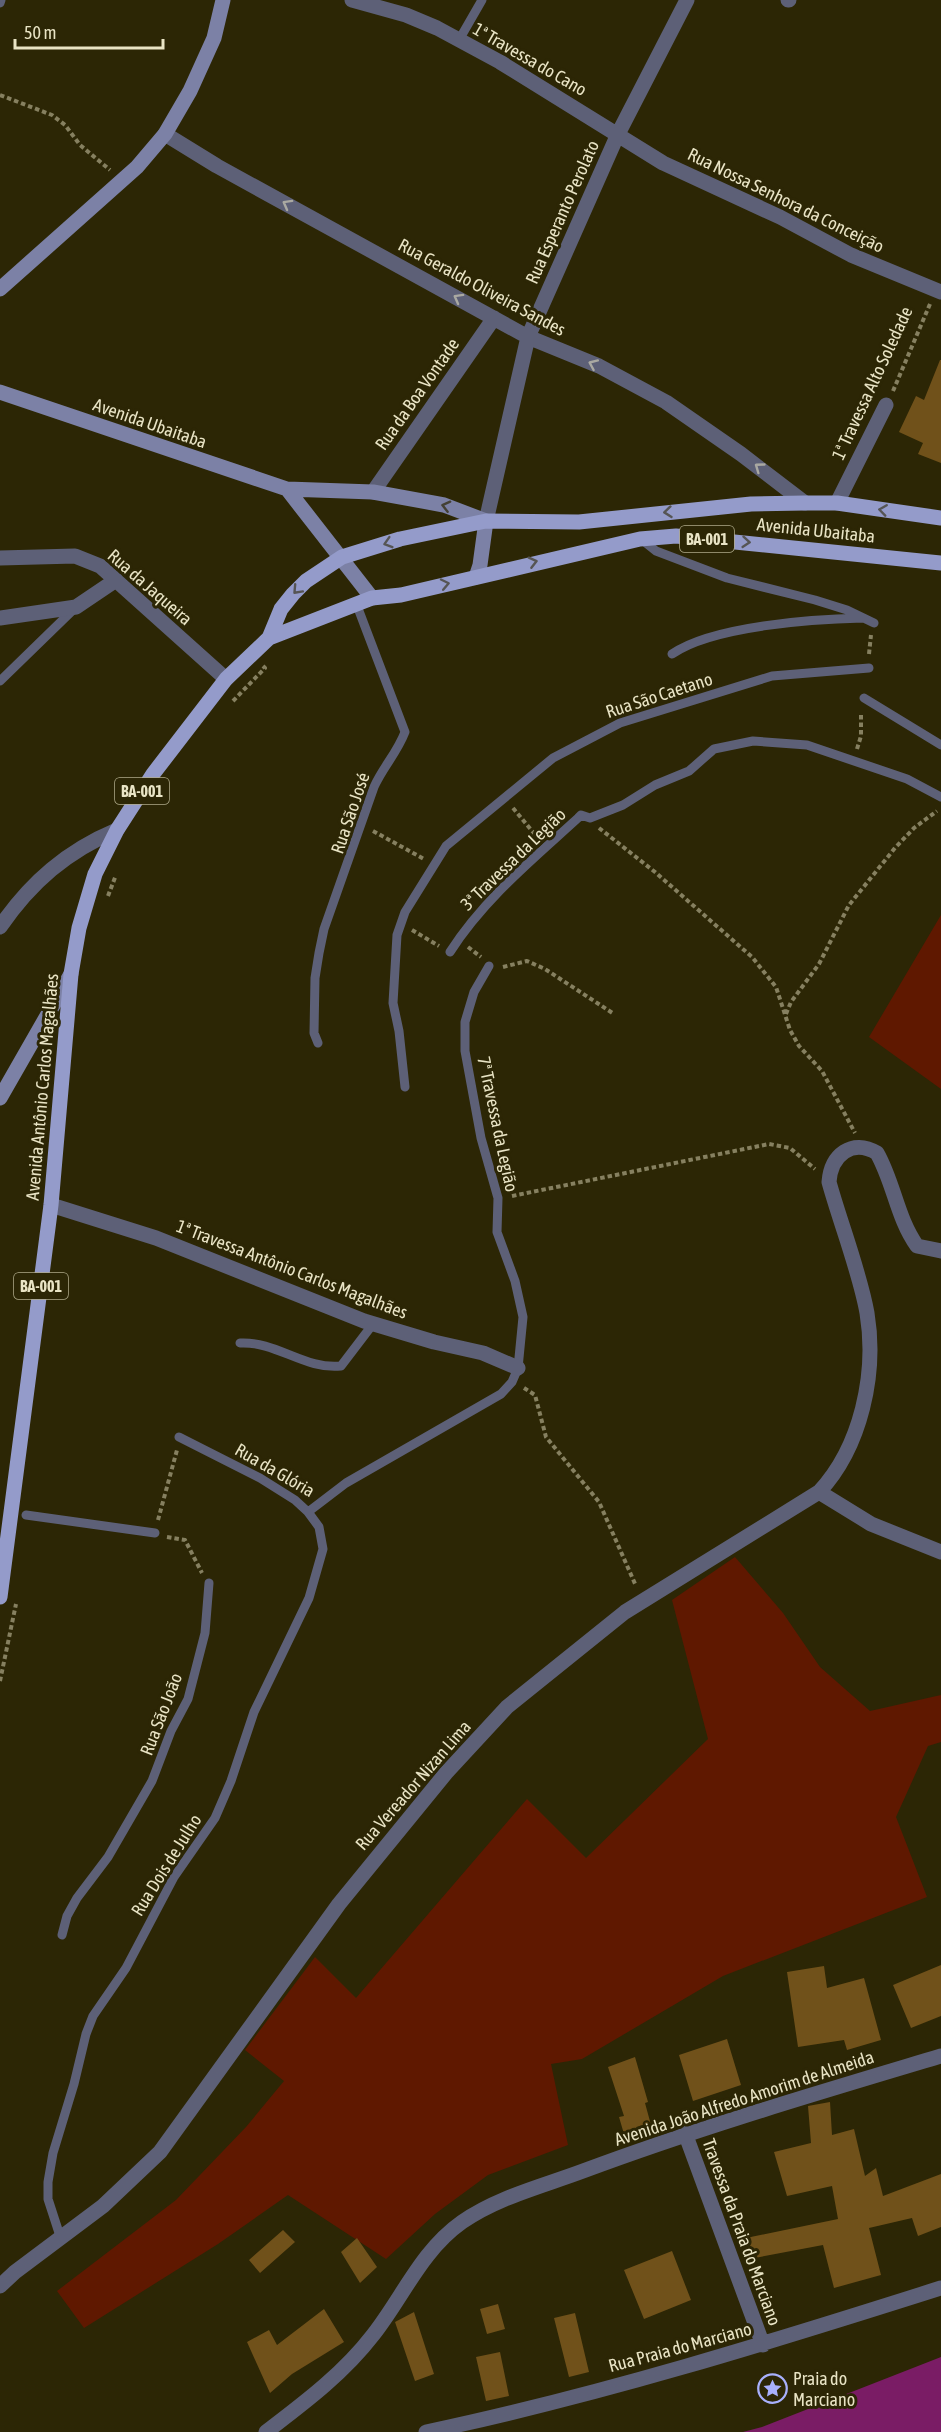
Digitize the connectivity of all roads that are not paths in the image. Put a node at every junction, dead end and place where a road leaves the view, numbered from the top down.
1 (223, 0) edge
2 (352, 0) edge
3 (482, 0) edge
4 (687, 0) edge
5 (459, 40) junction
6 (165, 134) junction
7 (618, 134) junction
8 (939, 286) edge
9 (0, 289) edge
10 (494, 318) junction
11 (528, 337) junction
12 (0, 392) edge
13 (886, 405) road end
14 (287, 489) junction
15 (373, 492) junction
16 (805, 503) junction
17 (837, 503) junction
18 (941, 518) edge
19 (486, 521) junction
20 (640, 539) junction
21 (342, 557) junction
22 (0, 558) edge
23 (941, 563) edge
24 (476, 577) junction
25 (116, 580) junction
26 (372, 598) junction
27 (357, 603) junction
28 (76, 607) junction
29 (0, 618) edge
30 (269, 638) junction
31 (672, 654) dead end
32 (869, 668) dead end
33 (225, 678) junction
34 (0, 681) edge
35 (864, 698) dead end
36 (941, 745) edge
37 (941, 796) edge
38 (117, 830) junction
39 (0, 927) edge
40 (450, 951) road end
41 (489, 966) road end
42 (71, 974) junction
43 (318, 1043) dead end
44 (405, 1087) dead end
45 (0, 1098) edge
46 (51, 1205) junction
47 (941, 1251) edge
48 (373, 1324) junction
49 (240, 1343) dead end
50 (515, 1375) junction
51 (179, 1437) road end
52 (819, 1492) junction
53 (308, 1512) junction
54 (26, 1515) dead end
55 (155, 1533) road end
56 (941, 1552) edge
57 (209, 1583) road end
58 (0, 1597) edge
59 (62, 1935) dead end
60 (941, 2056) edge
61 (685, 2133) junction
62 (61, 2239) junction
63 (0, 2286) edge
64 (941, 2288) edge
65 (763, 2345) junction
66 (266, 2432) edge
67 (426, 2432) edge

1 - 6 main road
2 - 5 street, 1ª Travessa do Cano
3 - 5 lane
4 - 7 street, Rua Esperanto Perolato
5 - 7 street, 1ª Travessa do Cano
6 - 9 main road
10 -> 6 street, Rua Geraldo Oliveira Sandes
7 - 8 street, Rua Nossa Senhora da Conceição
7 - 11 street, Rua Esperanto Perolato
10 - 11 street, Rua Geraldo Oliveira Sandes
10 - 15 street, Rua da Boa Vontade
16 -> 11 street, Rua Geraldo Oliveira Sandes
11 - 19 street, Rua Esperanto Perolato
12 - 14 main road, Avenida Ubaitaba
13 - 17 street, 1ª Travessa Alto Soledade
14 - 15 main road, Avenida Ubaitaba
14 - 21 main road
19 -> 15 main road, Avenida Ubaitaba
16 - 17 main road, Avenida Ubaitaba / BA-001
16 -> 19 main road, Avenida Ubaitaba / BA-001
18 -> 17 main road, Avenida Ubaitaba / BA-001
19 -> 21 main road, Avenida Ubaitaba / BA-001
19 - 24 main road
20 -> 23 main road, Avenida Ubaitaba / BA-001
24 -> 20 main road, Avenida Ubaitaba / BA-001
20 - 31 lane
21 - 26 main road
21 -> 30 main road, Avenida Antônio Carlos Magalhães / BA-001
22 - 25 street, Rua da Jaqueira
26 -> 24 main road, Avenida Ubaitaba / BA-001
25 - 28 street
25 - 33 street, Rua da Jaqueira
26 - 27 main road, Avenida Antônio Carlos Magalhães / BA-001
27 - 30 main road, Avenida Antônio Carlos Magalhães / BA-001
27 - 43 lane, Rua São José
28 - 29 street
28 - 34 lane
30 - 33 main road, Avenida Antônio Carlos Magalhães / BA-001
32 - 44 lane, Rua São Caetano
33 - 38 main road, Avenida Antônio Carlos Magalhães / BA-001
35 - 36 lane
37 - 40 lane, 3ª Travessa da Legião
38 - 39 street
38 - 42 main road, Avenida Antônio Carlos Magalhães / BA-001
41 - 50 lane, 7ª Travessa da Legião
42 - 45 main road
42 - 46 main road, Avenida Antônio Carlos Magalhães / BA-001
46 - 48 street, 1ª Travessa Antônio Carlos Magalhães
46 - 58 main road, Avenida Antônio Carlos Magalhães / BA-001
47 - 52 street, Rua Vereador Nizan Lima
48 - 49 lane
48 - 50 street, 1ª Travessa Antônio Carlos Magalhães
50 - 53 lane, Rua da Glória
51 - 53 lane, Rua da Glória
52 - 56 street
52 - 62 street, Rua Vereador Nizan Lima
53 - 62 lane, Rua Dois de Julho
54 - 55 lane
57 - 59 lane, Rua São João
60 - 61 street, Avenida João Alfredo Amorim de Almeida
61 - 65 street, Travessa da Praia do Marciano
61 - 66 street, Avenida João Alfredo Amorim de Almeida
62 - 63 street, Rua Vereador Nizan Lima
64 - 65 street, Rua Praia do Marciano
65 - 67 street, Rua Praia do Marciano

